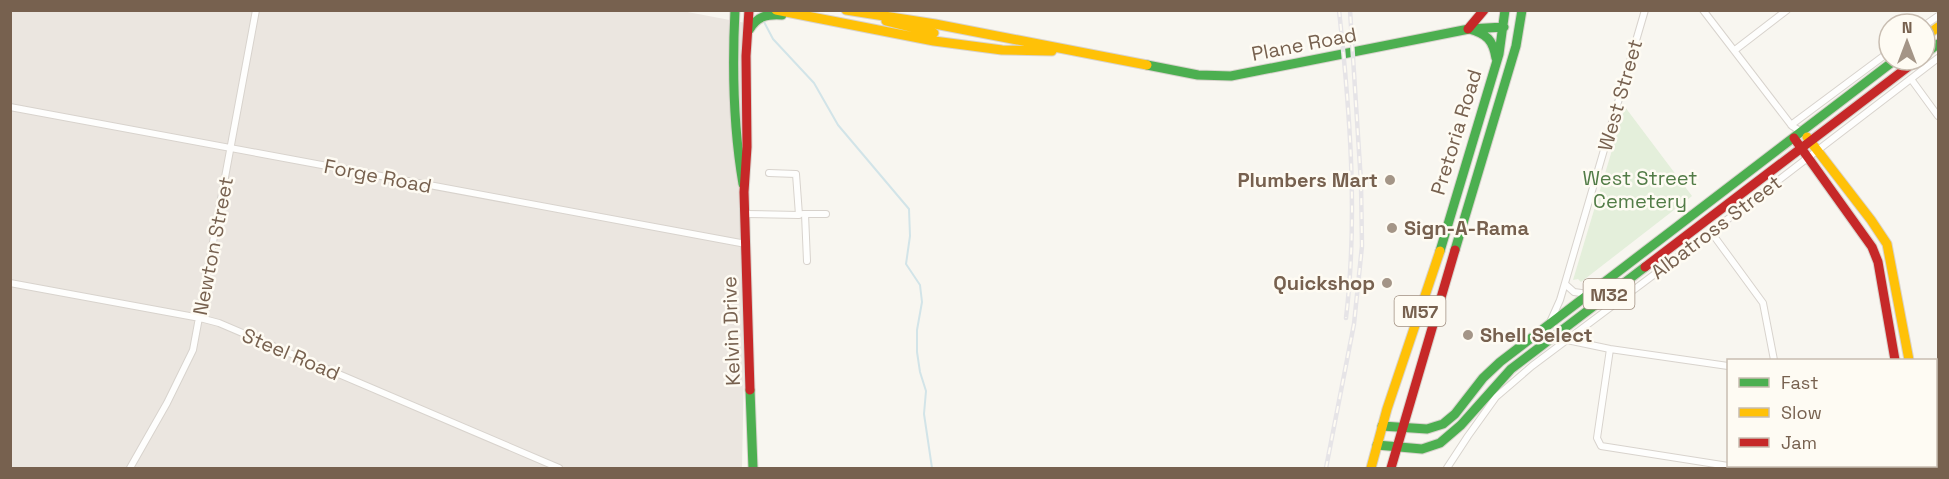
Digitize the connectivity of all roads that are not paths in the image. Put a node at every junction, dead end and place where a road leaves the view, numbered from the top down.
1 (256, 10) edge
2 (735, 10) edge
3 (749, 10) edge
4 (776, 10) edge
5 (846, 10) edge
6 (1484, 10) edge
7 (1505, 10) edge
8 (1517, 10) edge
9 (1522, 10) edge
10 (1645, 10) edge
11 (1703, 10) edge
12 (1787, 10) edge
13 (858, 13) junction
14 (794, 14) junction
15 (1504, 27) junction
16 (1468, 29) junction
17 (934, 33) dead end
18 (745, 40) junction
19 (1516, 46) junction
20 (1735, 50) junction
21 (1938, 58) edge
22 (1110, 59) junction
23 (1877, 61) edge
24 (1497, 62) junction
25 (1879, 72) edge
26 (1901, 72) edge
27 (1911, 79) junction
28 (10, 107) edge
29 (1938, 116) edge
30 (1791, 125) junction
31 (1798, 135) junction
32 (1810, 140) junction
33 (1801, 147) junction
34 (231, 148) junction
35 (1818, 150) junction
36 (1807, 158) junction
37 (769, 173) dead end
38 (744, 192) junction
39 (1852, 194) junction
40 (1841, 203) junction
41 (745, 214) junction
42 (802, 214) junction
43 (826, 214) dead end
44 (1711, 232) junction
45 (746, 244) junction
46 (1891, 258) junction
47 (807, 261) dead end
48 (1878, 262) junction
49 (1432, 274) junction
50 (1446, 281) junction
51 (10, 283) edge
52 (1565, 284) junction
53 (1592, 293) junction
54 (200, 318) junction
55 (1549, 324) junction
56 (1567, 340) junction
57 (1610, 349) junction
58 (1774, 359) edge
59 (1895, 359) edge
60 (1909, 359) edge
61 (1727, 366) edge
62 (1408, 410) junction
63 (1382, 426) junction
64 (1404, 428) junction
65 (1427, 429) junction
66 (1377, 445) junction
67 (1397, 447) junction
68 (1727, 466) edge
69 (130, 468) edge
70 (559, 468) edge
71 (753, 468) edge
72 (1371, 468) edge
73 (1391, 468) edge
74 (1447, 468) edge

1 - 34 street, Newton Street
2 - 38 main road, Kelvin Drive
3 - 18 main road, Kelvin Drive
4 - 14 main road, Plane Road
5 - 13 main road, Plane Road
6 - 16 main road
7 - 15 main road, Pretoria Road / M57
8 - 15 main road
9 - 19 main road, Pretoria Road / M57
10 - 52 street, West Street
11 - 20 street
12 - 20 street
13 - 17 main road
13 - 22 main road, Plane Road
14 - 18 main road
14 - 22 main road, Plane Road
15 - 16 main road, Plane Road
15 - 19 main road
15 - 24 main road, Pretoria Road / M57
16 - 22 main road, Plane Road
16 - 24 main road
18 - 38 main road, Kelvin Drive
19 - 50 main road, Pretoria Road / M57
20 - 30 street
21 - 27 street
23 - 30 street
24 - 49 main road, Pretoria Road / M57
25 - 31 main road, M32
26 - 32 main road, M32
27 - 29 street
27 - 35 street
28 - 34 street, Forge Road
30 - 31 street
31 - 32 main road
31 - 33 main road
31 - 53 main road, M32
32 - 33 main road, M32
32 - 35 main road
33 - 36 main road
33 - 67 main road, M32
34 - 45 street, Forge Road
34 - 54 street, Newton Street
35 - 36 street, Albatross Street
35 - 39 main road
36 - 40 main road
36 - 44 street, Albatross Street
37 - 42 street
38 - 41 main road, Kelvin Drive
39 - 40 main road
39 - 46 main road
40 - 48 main road
41 - 42 street
41 - 45 main road, Kelvin Drive
42 - 43 street
42 - 47 street
44 - 56 street, Albatross Street
44 - 58 street
45 - 71 main road, Kelvin Drive
46 - 48 main road
46 - 60 main road
48 - 59 main road
49 - 50 main road
49 - 63 main road, Pretoria Road / M57
50 - 62 main road, Pretoria Road / M57
51 - 54 street, Steel Road
52 - 53 street
52 - 55 street, West Street
53 - 55 main road, M32
54 - 69 street, Newton Street
54 - 70 street, Steel Road
55 - 65 main road, M32
56 - 57 street
56 - 74 street, Albatross Street
57 - 61 street
57 - 68 street
62 - 64 main road, Pretoria Road / M57
62 - 65 main road
63 - 64 main road, M32
63 - 66 main road, Pretoria Road / M57
64 - 65 main road, M32
64 - 67 main road, Pretoria Road / M57
66 - 67 main road, M32
66 - 72 main road, Pretoria Road / M57
67 - 73 main road, Pretoria Road / M57

